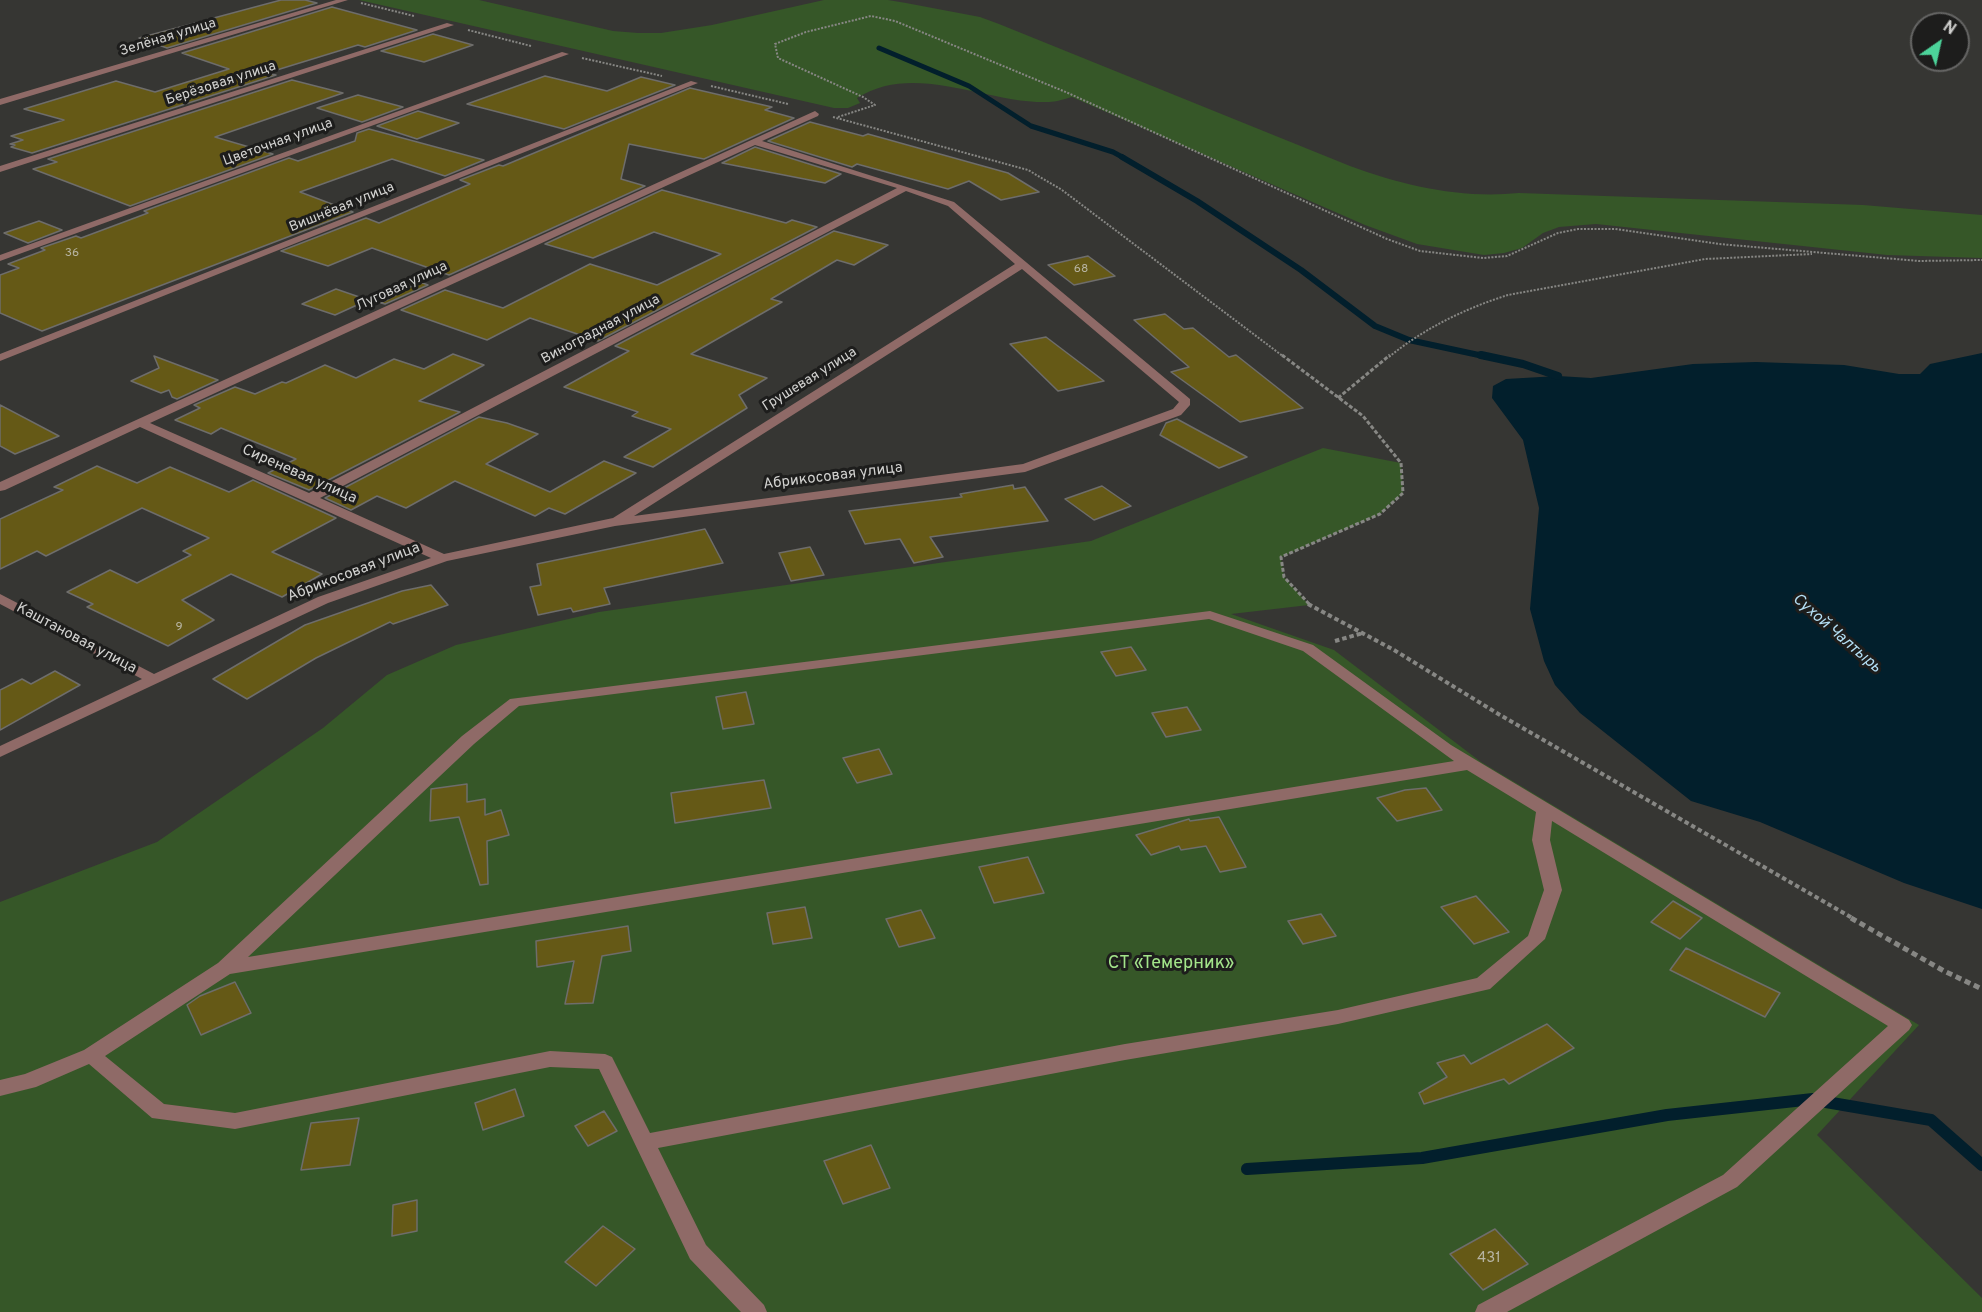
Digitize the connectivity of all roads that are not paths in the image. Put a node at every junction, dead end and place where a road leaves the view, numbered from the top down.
1 (344, 0) edge
2 (450, 25) road end
3 (565, 54) road end
4 (694, 83) road end
5 (0, 102) edge
6 (815, 114) road end
7 (755, 142) junction
8 (0, 169) edge
9 (905, 188) junction
10 (0, 258) edge
11 (1022, 264) junction
12 (0, 358) edge
13 (141, 423) junction
14 (0, 487) edge
15 (310, 498) junction
16 (615, 522) junction
17 (443, 558) junction
18 (0, 598) edge
19 (153, 679) junction
20 (0, 752) edge
21 (1469, 764) junction
22 (1545, 810) junction
23 (225, 968) junction
24 (91, 1055) junction
25 (0, 1088) edge
26 (646, 1142) junction
27 (756, 1312) edge
28 (1486, 1312) edge

1 - 5 street, Зелёная улица
2 - 8 street, Берёзовая улица
3 - 10 street, Цветочная улица
4 - 12 street, Вишнёвая улица
6 - 7 street, Луговая улица
7 - 9 street, Абрикосовая улица
7 - 13 street, Луговая улица
9 - 11 street, Абрикосовая улица
9 - 15 street, Виноградная улица
11 - 16 street, Грушевая улица
11 - 16 street, Абрикосовая улица
13 - 14 street, Луговая улица
13 - 15 street, Сиреневая улица
15 - 17 street, Сиреневая улица
16 - 17 street, Абрикосовая улица
17 - 19 street, Абрикосовая улица
18 - 19 street, Каштановая улица
19 - 20 street, Абрикосовая улица
21 - 22 street
21 - 23 street
21 - 23 street
22 - 26 street
22 - 28 street
23 - 24 street
24 - 25 street
24 - 26 street
26 - 27 street

